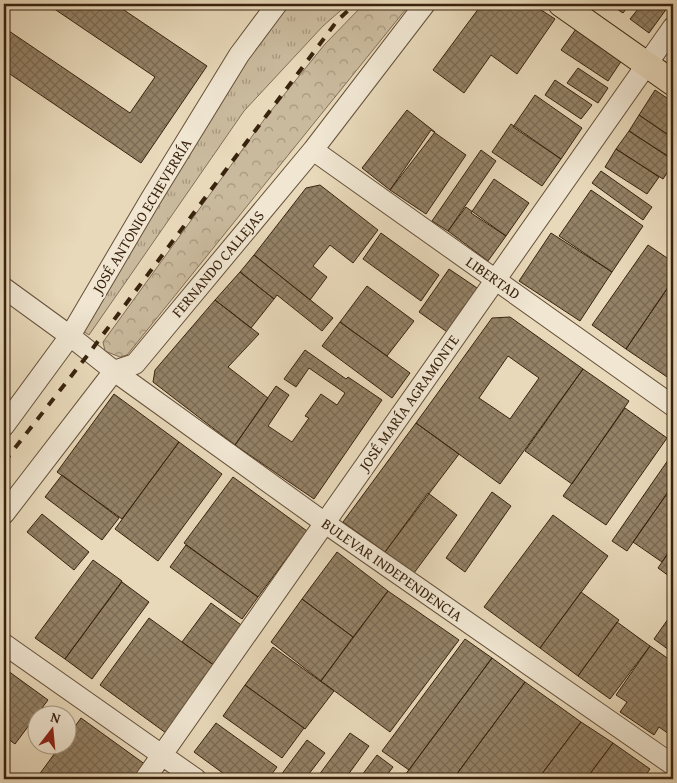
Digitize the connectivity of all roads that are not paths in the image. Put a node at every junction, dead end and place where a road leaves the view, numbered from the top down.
1 (277, 4) edge
2 (425, 4) edge
3 (561, 4) edge
4 (673, 27) edge
5 (647, 64) junction
6 (673, 82) edge
7 (313, 150) junction
8 (496, 280) junction
9 (4, 288) edge
10 (70, 336) junction
11 (114, 371) junction
12 (673, 406) edge
13 (4, 426) edge
14 (4, 514) edge
15 (325, 523) junction
16 (4, 644) edge
17 (162, 755) junction
18 (673, 766) edge
19 (145, 779) edge
20 (196, 779) edge
21 (665, 779) edge

1 - 10 street, JOSÉ ANTONIO ECHEVERRÍA
2 - 7 street, FERNANDO CALLEJAS
3 - 5 main road
4 - 5 street, JOSÉ MARÍA AGRAMONTE
5 - 6 main road
5 - 8 street, JOSÉ MARÍA AGRAMONTE
7 - 8 street, LIBERTAD
7 - 11 street, FERNANDO CALLEJAS
8 - 12 street, LIBERTAD
8 - 15 street, JOSÉ MARÍA AGRAMONTE
9 - 10 street, BULEVAR INDEPENDENCIA
10 - 11 street, BULEVAR INDEPENDENCIA
10 - 13 street, JOSÉ ANTONIO ECHEVERRÍA
11 - 14 street
11 - 15 street, BULEVAR INDEPENDENCIA
15 - 17 street, JOSÉ MARÍA AGRAMONTE
15 - 18 street, BULEVAR INDEPENDENCIA
16 - 17 street
17 - 19 street, JOSÉ MARÍA AGRAMONTE
17 - 20 street
18 - 21 street

